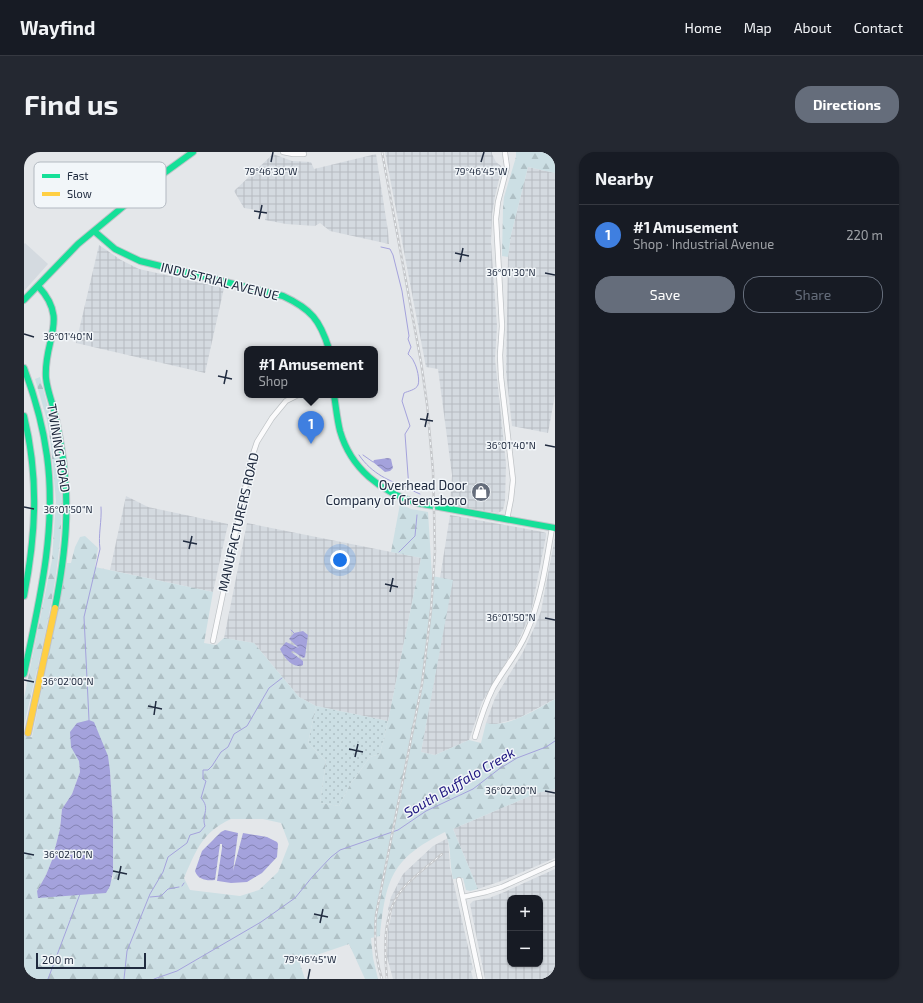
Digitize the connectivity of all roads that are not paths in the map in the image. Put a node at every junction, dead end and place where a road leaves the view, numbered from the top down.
1 (193, 152) edge
2 (283, 152) edge
3 (505, 153) edge
4 (304, 154) dead end
5 (166, 172) edge
6 (122, 208) edge
7 (94, 231) junction
8 (38, 286) junction
9 (24, 300) edge
10 (328, 346) edge
11 (24, 368) edge
12 (292, 398) edge
13 (334, 398) edge
14 (24, 416) edge
15 (507, 520) junction
16 (553, 528) edge
17 (24, 596) edge
18 (213, 641) dead end
19 (24, 674) edge
20 (28, 733) dead end
21 (475, 737) dead end
22 (555, 863) edge
23 (459, 880) dead end
24 (463, 897) junction
25 (480, 979) edge

1 - 5 main road
2 - 4 street
3 - 15 street
6 - 7 main road
7 - 8 main road
7 - 10 main road, INDUSTRIAL AVENUE
8 - 9 main road
8 - 20 main road, TWINING ROAD
11 - 19 main road
12 - 18 street, MANUFACTURERS ROAD
13 - 15 main road
14 - 17 main road
15 - 16 main road
16 - 21 street
22 - 24 street
23 - 24 street
24 - 25 street

